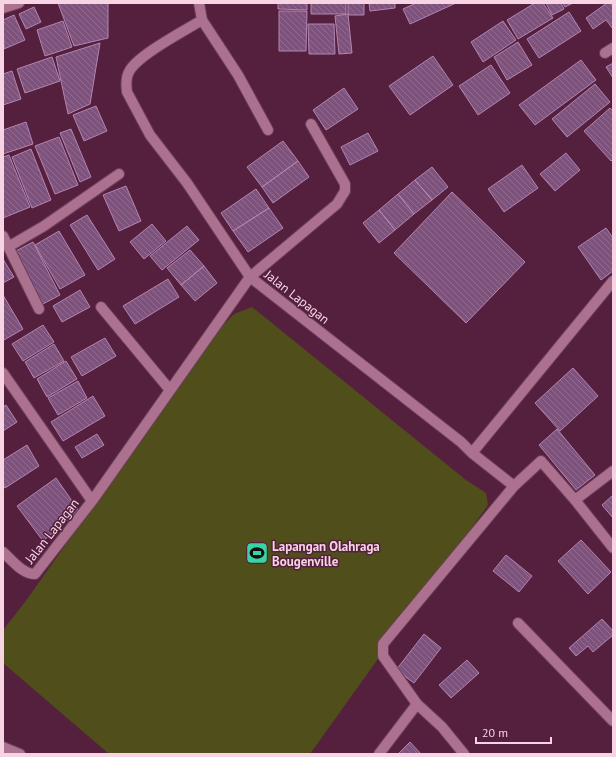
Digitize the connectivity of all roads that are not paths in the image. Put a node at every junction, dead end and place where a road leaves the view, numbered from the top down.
1 (19, 3) edge
2 (199, 3) edge
3 (3, 8) edge
4 (202, 20) junction
5 (312, 124) dead end
6 (268, 130) dead end
7 (119, 174) dead end
8 (3, 236) edge
9 (8, 247) junction
10 (250, 277) junction
11 (613, 281) edge
12 (102, 307) dead end
13 (38, 309) dead end
14 (3, 373) edge
15 (170, 390) junction
16 (472, 453) junction
17 (613, 470) edge
18 (514, 486) junction
19 (575, 500) junction
20 (92, 501) junction
21 (613, 548) edge
22 (3, 552) edge
23 (518, 623) dead end
24 (417, 704) junction
25 (613, 721) edge
26 (3, 747) edge
27 (20, 754) edge
28 (379, 754) edge
29 (464, 754) edge

1 - 3 street
2 - 4 street
4 - 6 street
4 - 10 street
5 - 10 street
7 - 9 street
8 - 9 street
9 - 13 street
10 - 15 street, Jalan Lapagan
10 - 16 street, Jalan Lapagan
11 - 16 street
12 - 15 street
14 - 20 street
15 - 20 street, Jalan Lapagan
16 - 18 street, Jalan Lapagan
17 - 19 street
18 - 19 street
18 - 24 street
19 - 21 street
20 - 22 street, Jalan Lapagan
23 - 25 street
24 - 28 street
24 - 29 street
26 - 27 street

